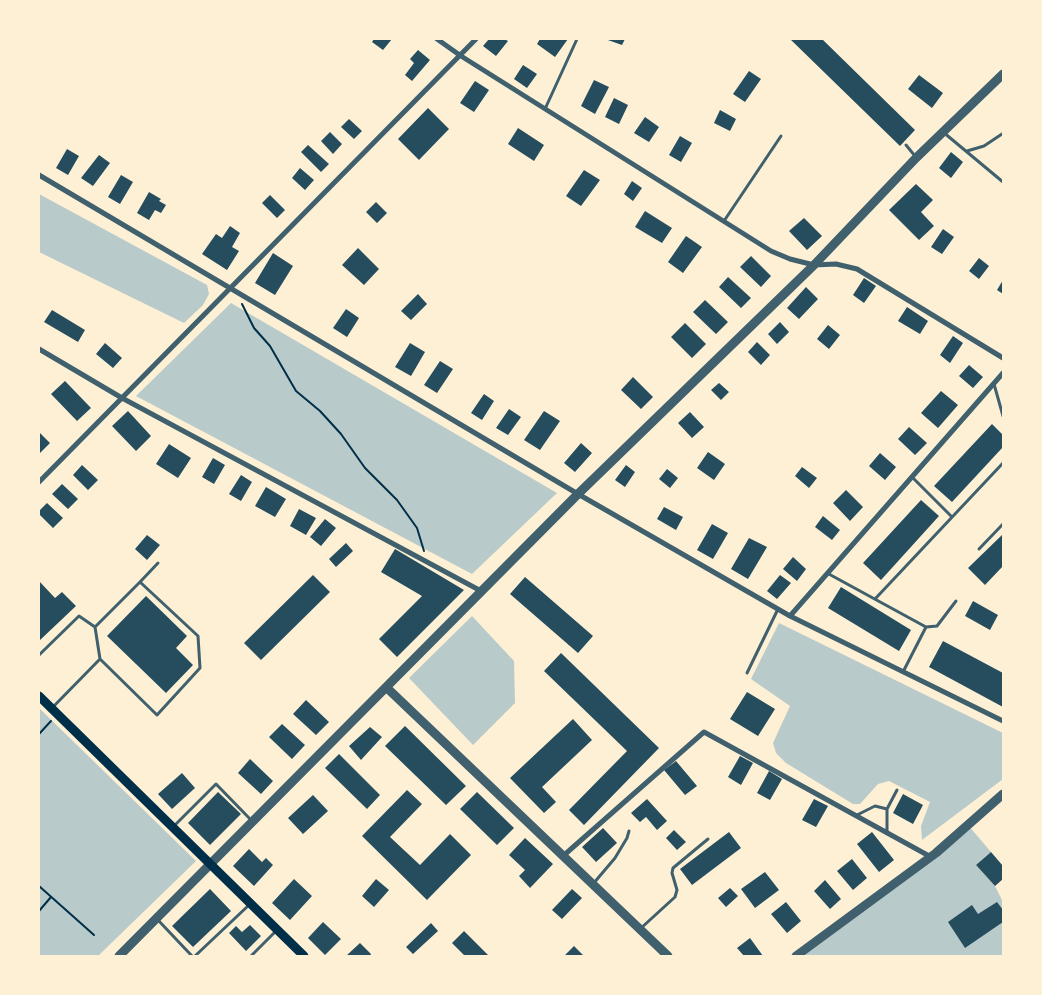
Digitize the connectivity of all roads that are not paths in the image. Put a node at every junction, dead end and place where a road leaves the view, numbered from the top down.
1 (437, 39) edge
2 (476, 39) edge
3 (577, 39) edge
4 (461, 56) junction
5 (1003, 74) edge
6 (545, 109) junction
7 (943, 132) junction
8 (1002, 134) edge
9 (781, 136) dead end
10 (906, 145) dead end
11 (966, 151) junction
12 (916, 158) junction
13 (39, 175) edge
14 (1003, 182) edge
15 (723, 221) junction
16 (814, 265) junction
17 (230, 289) junction
18 (39, 348) edge
19 (1003, 358) edge
20 (1003, 373) edge
21 (994, 384) junction
22 (122, 398) junction
23 (1002, 408) edge
24 (1003, 416) edge
25 (1003, 463) edge
26 (912, 477) junction
27 (39, 482) edge
28 (578, 494) junction
29 (952, 517) junction
30 (1003, 524) edge
31 (978, 549) dead end
32 (158, 564) dead end
33 (827, 573) junction
34 (140, 582) junction
35 (481, 591) junction
36 (875, 599) junction
37 (956, 601) dead end
38 (778, 609) junction
39 (790, 616) junction
40 (95, 627) junction
41 (926, 627) junction
42 (39, 655) edge
43 (100, 659) junction
44 (903, 672) junction
45 (747, 673) dead end
46 (386, 687) junction
47 (39, 696) edge
48 (55, 712) junction
49 (1003, 721) edge
50 (897, 790) dead end
51 (1001, 799) edge
52 (887, 808) junction
53 (856, 815) junction
54 (253, 822) junction
55 (174, 827) junction
56 (629, 831) dead end
57 (887, 832) junction
58 (708, 839) dead end
59 (563, 856) junction
60 (931, 857) junction
61 (211, 864) junction
62 (592, 884) junction
63 (250, 904) junction
64 (156, 919) junction
65 (278, 929) junction
66 (640, 930) junction
67 (119, 956) edge
68 (192, 956) edge
69 (195, 956) edge
70 (251, 956) edge
71 (304, 956) edge
72 (668, 956) edge
73 (796, 956) edge

1 - 4 street
2 - 4 street
3 - 6 lane
4 - 6 street
4 - 17 street
5 - 7 street
6 - 15 street
7 - 11 lane
7 - 12 street
8 - 11 lane
9 - 15 lane
10 - 12 lane
11 - 14 lane
12 - 16 street
13 - 17 street
15 - 16 street
16 - 19 street
16 - 28 street
17 - 22 street
17 - 28 street
18 - 22 street
20 - 21 street
21 - 23 lane
21 - 26 street
22 - 27 street
22 - 35 street
23 - 24 lane
25 - 29 lane
26 - 29 lane
26 - 33 street
28 - 35 street
28 - 38 street
29 - 36 lane
30 - 31 lane
32 - 34 lane
33 - 36 lane
33 - 39 street
34 - 40 lane
34 - 43 lane
35 - 46 street
36 - 41 lane
37 - 41 lane
38 - 39 street
38 - 45 lane
39 - 44 street
40 - 42 lane
40 - 43 lane
41 - 44 lane
43 - 48 lane
44 - 49 street
46 - 54 street
46 - 59 street
47 - 48 main road
48 - 55 main road
50 - 52 lane
51 - 60 street
52 - 53 lane
52 - 57 lane
53 - 57 street
53 - 59 street
54 - 55 lane
54 - 61 street
55 - 61 main road
56 - 62 lane
57 - 60 street
58 - 66 lane
59 - 62 street
60 - 73 street
61 - 63 main road
61 - 64 street
62 - 66 street
63 - 65 main road
63 - 69 lane
64 - 67 street
64 - 68 lane
65 - 70 lane
65 - 71 main road
66 - 72 street

